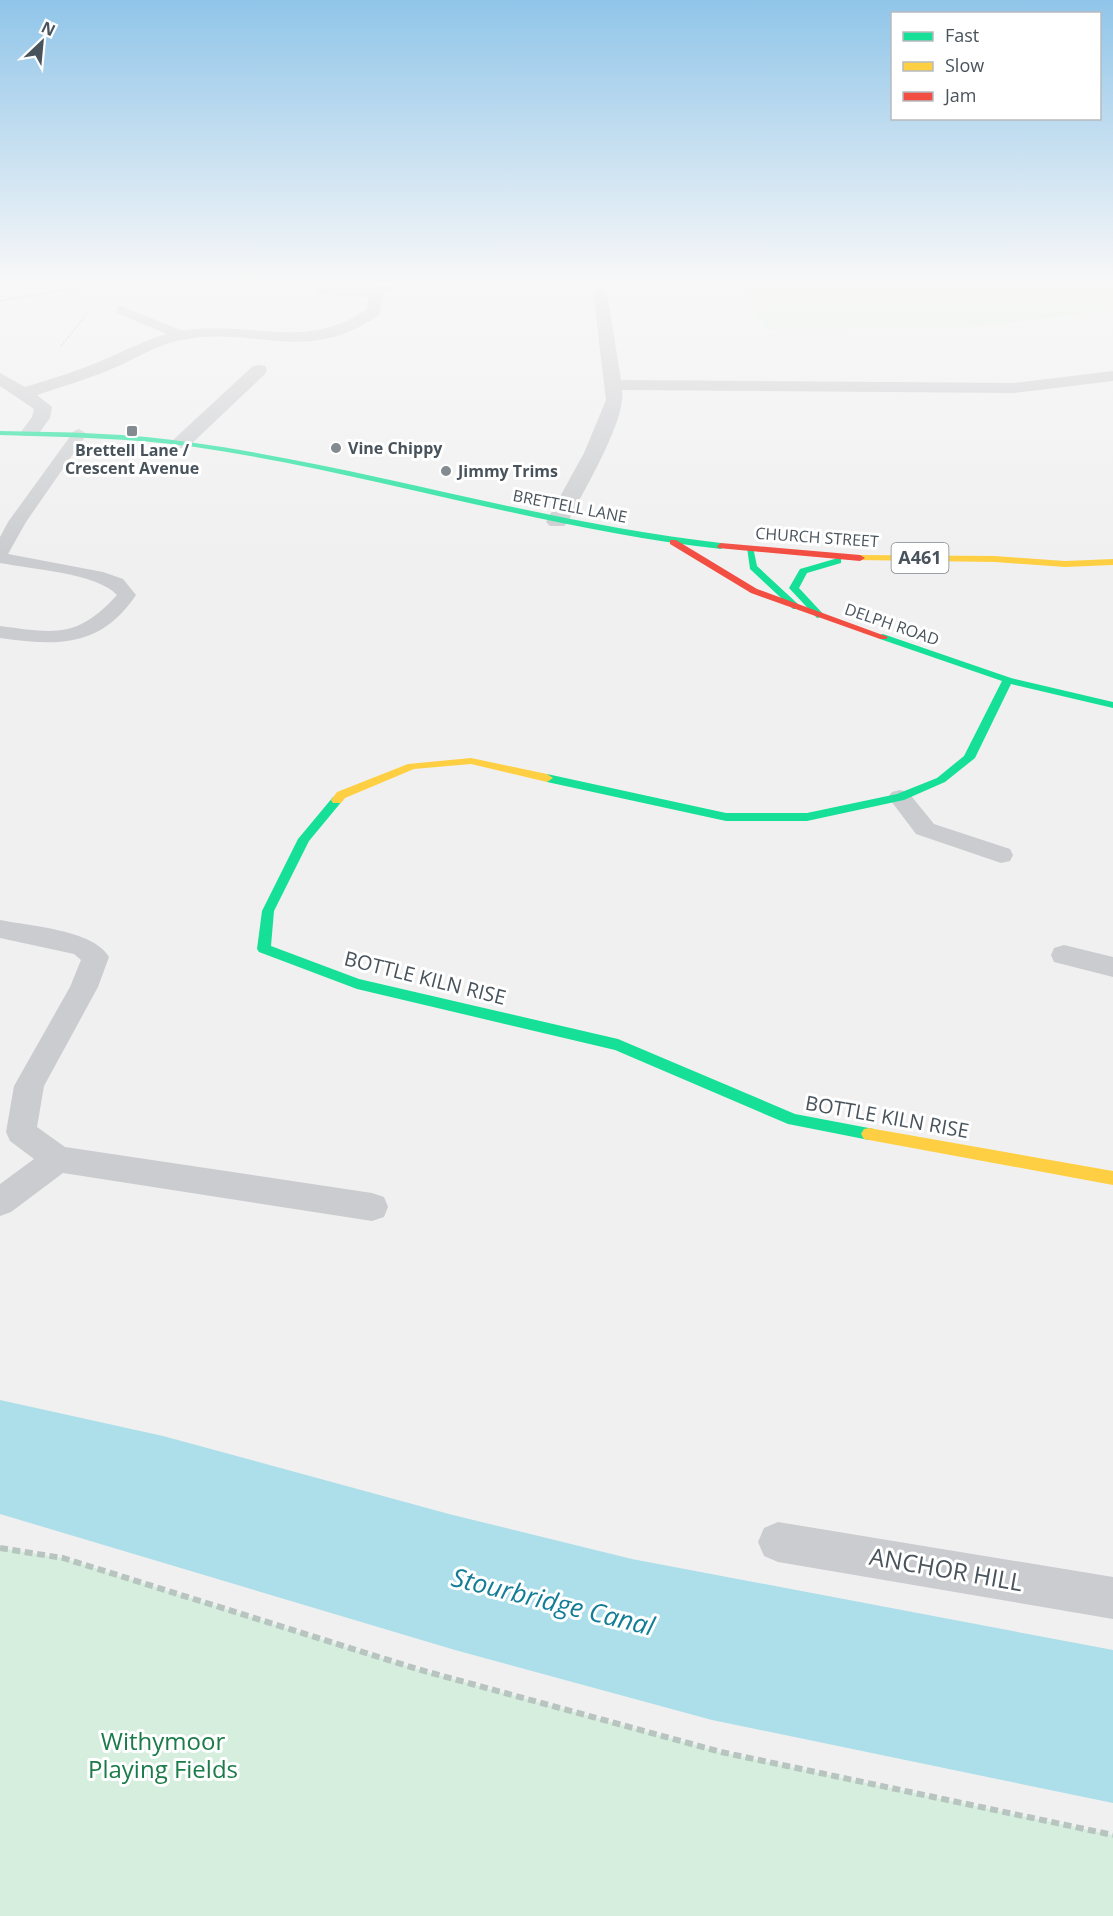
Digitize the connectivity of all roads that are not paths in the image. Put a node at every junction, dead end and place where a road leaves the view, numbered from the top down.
1 (79, 374) edge
2 (254, 374) edge
3 (611, 374) edge
4 (1113, 376) edge
5 (0, 378) edge
6 (612, 385) junction
7 (24, 393) junction
8 (30, 432) junction
9 (0, 433) edge
10 (79, 434) junction
11 (180, 444) junction
12 (557, 522) junction
13 (673, 542) junction
14 (1113, 548) edge
15 (750, 549) junction
16 (0, 553) edge
17 (0, 558) edge
18 (846, 558) junction
19 (995, 558) junction
20 (1113, 562) edge
21 (796, 607) junction
22 (820, 616) junction
23 (0, 632) edge
24 (1008, 680) junction
25 (1113, 705) edge
26 (900, 797) junction
27 (1001, 855) dead end
28 (0, 929) edge
29 (1064, 955) dead end
30 (1113, 967) edge
31 (58, 1160) junction
32 (1113, 1178) edge
33 (0, 1202) edge
34 (372, 1207) dead end
35 (778, 1542) dead end
36 (1113, 1598) edge

1 - 7 street
2 - 11 street
3 - 6 street
4 - 6 street
5 - 7 street
6 - 12 street
7 - 8 street
8 - 9 main road, BRETTELL LANE / A461
8 - 10 main road, BRETTELL LANE / A461
10 - 11 main road, BRETTELL LANE / A461
10 - 16 lane
11 - 12 main road, BRETTELL LANE / A461
12 - 13 main road, BRETTELL LANE / A461
13 - 15 main road, CHURCH STREET / A461
13 - 21 main road, DELPH ROAD
14 - 19 main road, CHURCH STREET / A461
15 - 18 main road, CHURCH STREET / A461
15 - 21 main road
17 - 23 lane
18 - 19 main road, CHURCH STREET / A461
18 - 22 main road
19 - 20 main road, CHURCH STREET / A461
21 - 22 main road, DELPH ROAD
22 - 24 main road, DELPH ROAD
24 - 25 main road, DELPH ROAD
24 - 26 main road, BOTTLE KILN RISE
26 - 27 lane
26 - 32 main road, BOTTLE KILN RISE
28 - 31 lane
29 - 30 lane
31 - 33 lane
31 - 34 lane
35 - 36 lane, ANCHOR HILL

